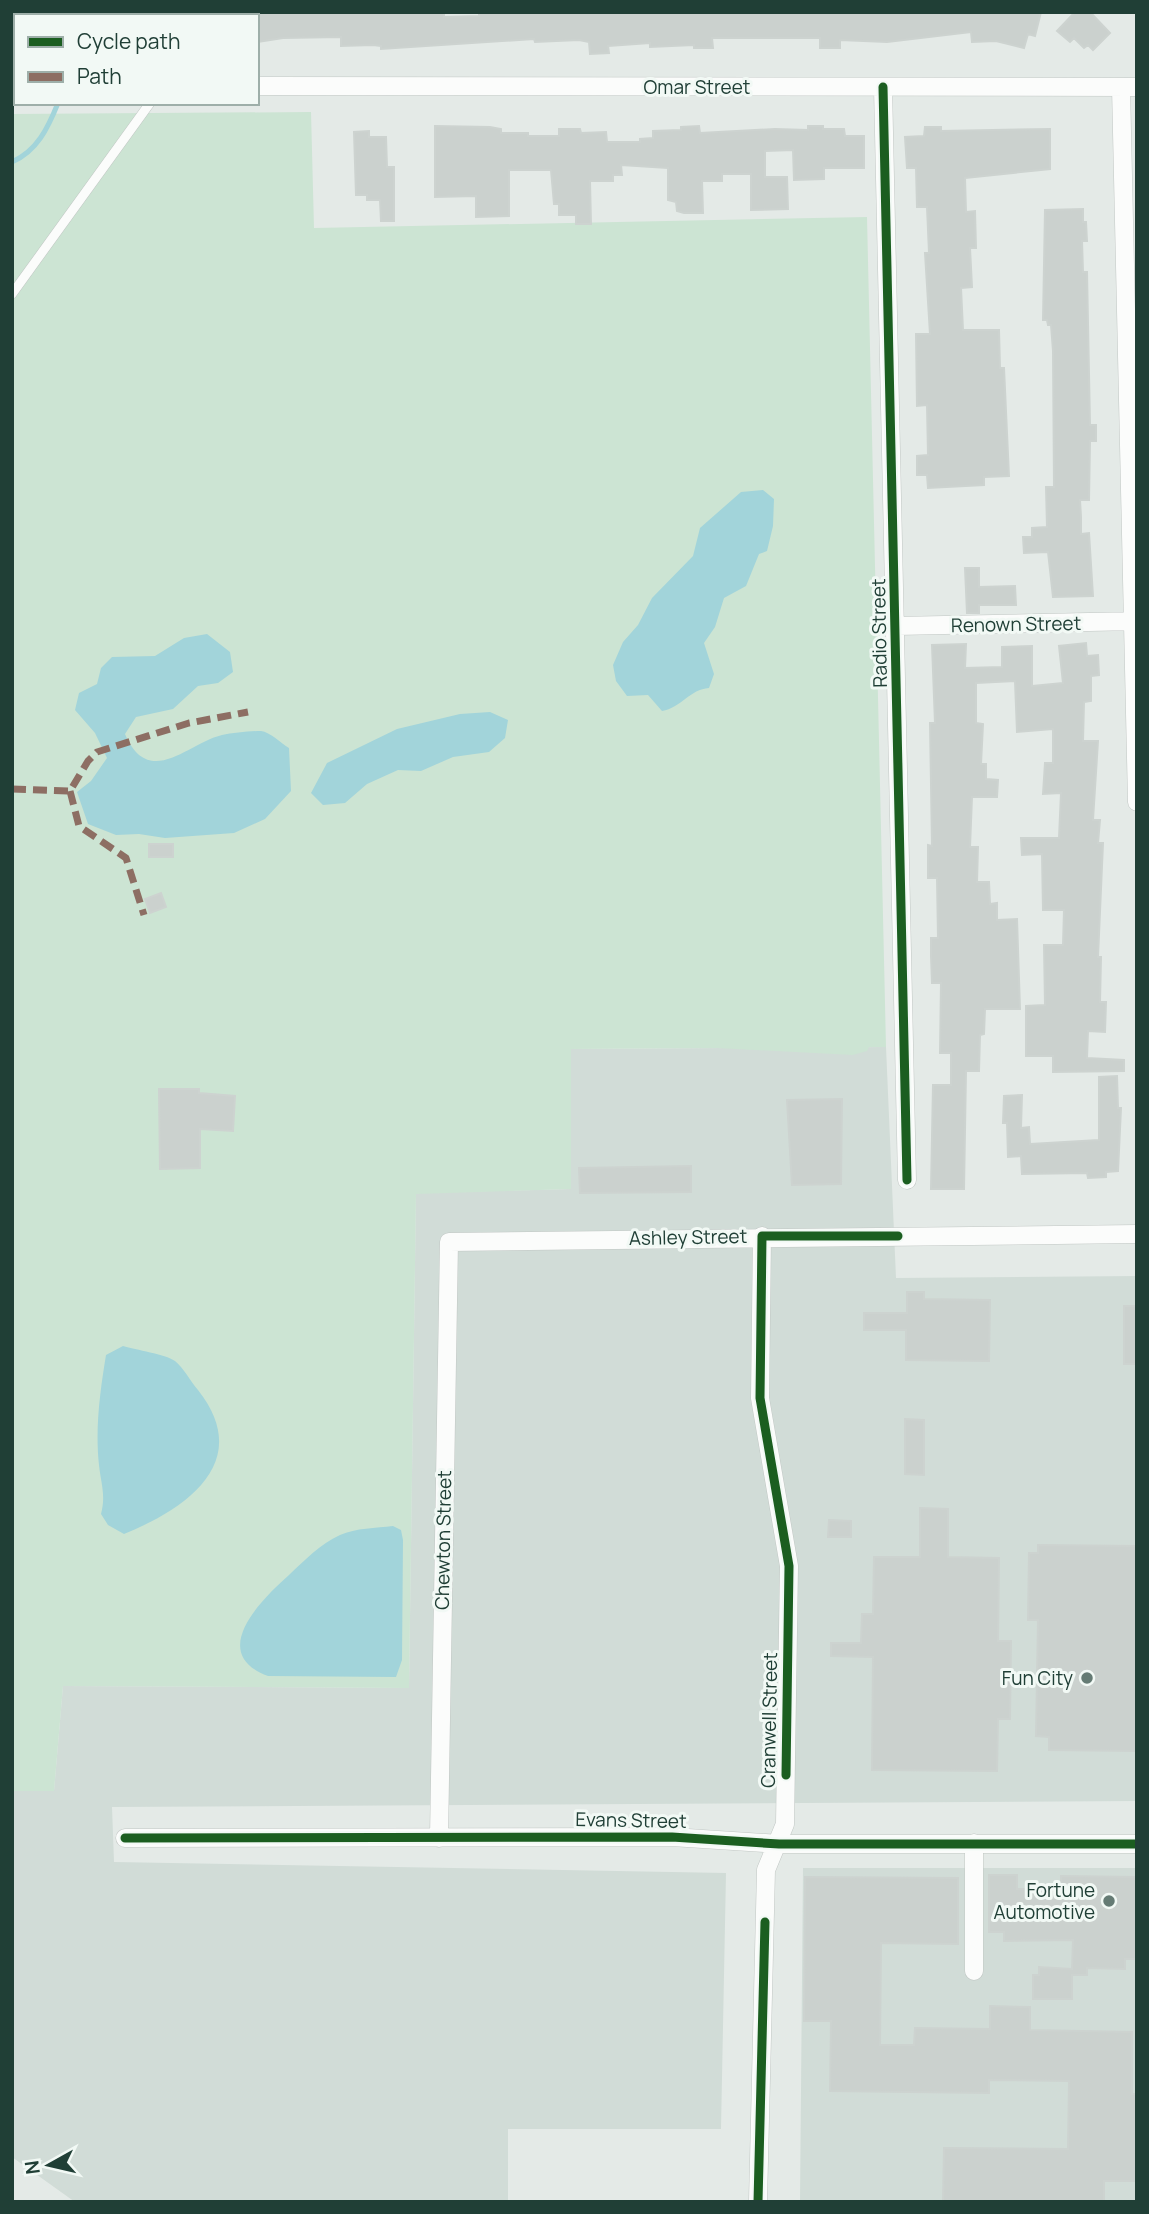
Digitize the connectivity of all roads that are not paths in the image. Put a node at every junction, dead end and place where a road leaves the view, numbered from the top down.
1 (259, 86) edge
2 (883, 87) junction
3 (1129, 87) edge
4 (149, 105) edge
5 (12, 295) edge
6 (1135, 621) edge
7 (896, 626) junction
8 (1137, 802) edge
9 (907, 1180) dead end
10 (1137, 1234) edge
11 (762, 1236) junction
12 (449, 1242) joint
13 (439, 1838) junction
14 (125, 1839) dead end
15 (974, 1843) junction
16 (779, 1844) junction
17 (1137, 1844) edge
18 (974, 1971) dead end
19 (758, 2202) edge

1 - 2 street, Omar Street
2 - 3 street, Omar Street
2 - 7 street, Radio Street
3 - 6 street
4 - 5 lane
6 - 7 street, Renown Street
6 - 8 street
7 - 9 street, Radio Street
10 - 11 street, Ashley Street
11 - 12 street, Ashley Street
11 - 16 street, Cranwell Street
12 - 13 street, Chewton Street
13 - 14 street, Evans Street
13 - 16 street, Evans Street
15 - 16 street, Evans Street
15 - 17 street, Evans Street
15 - 18 street
16 - 19 street, Cranwell Street

